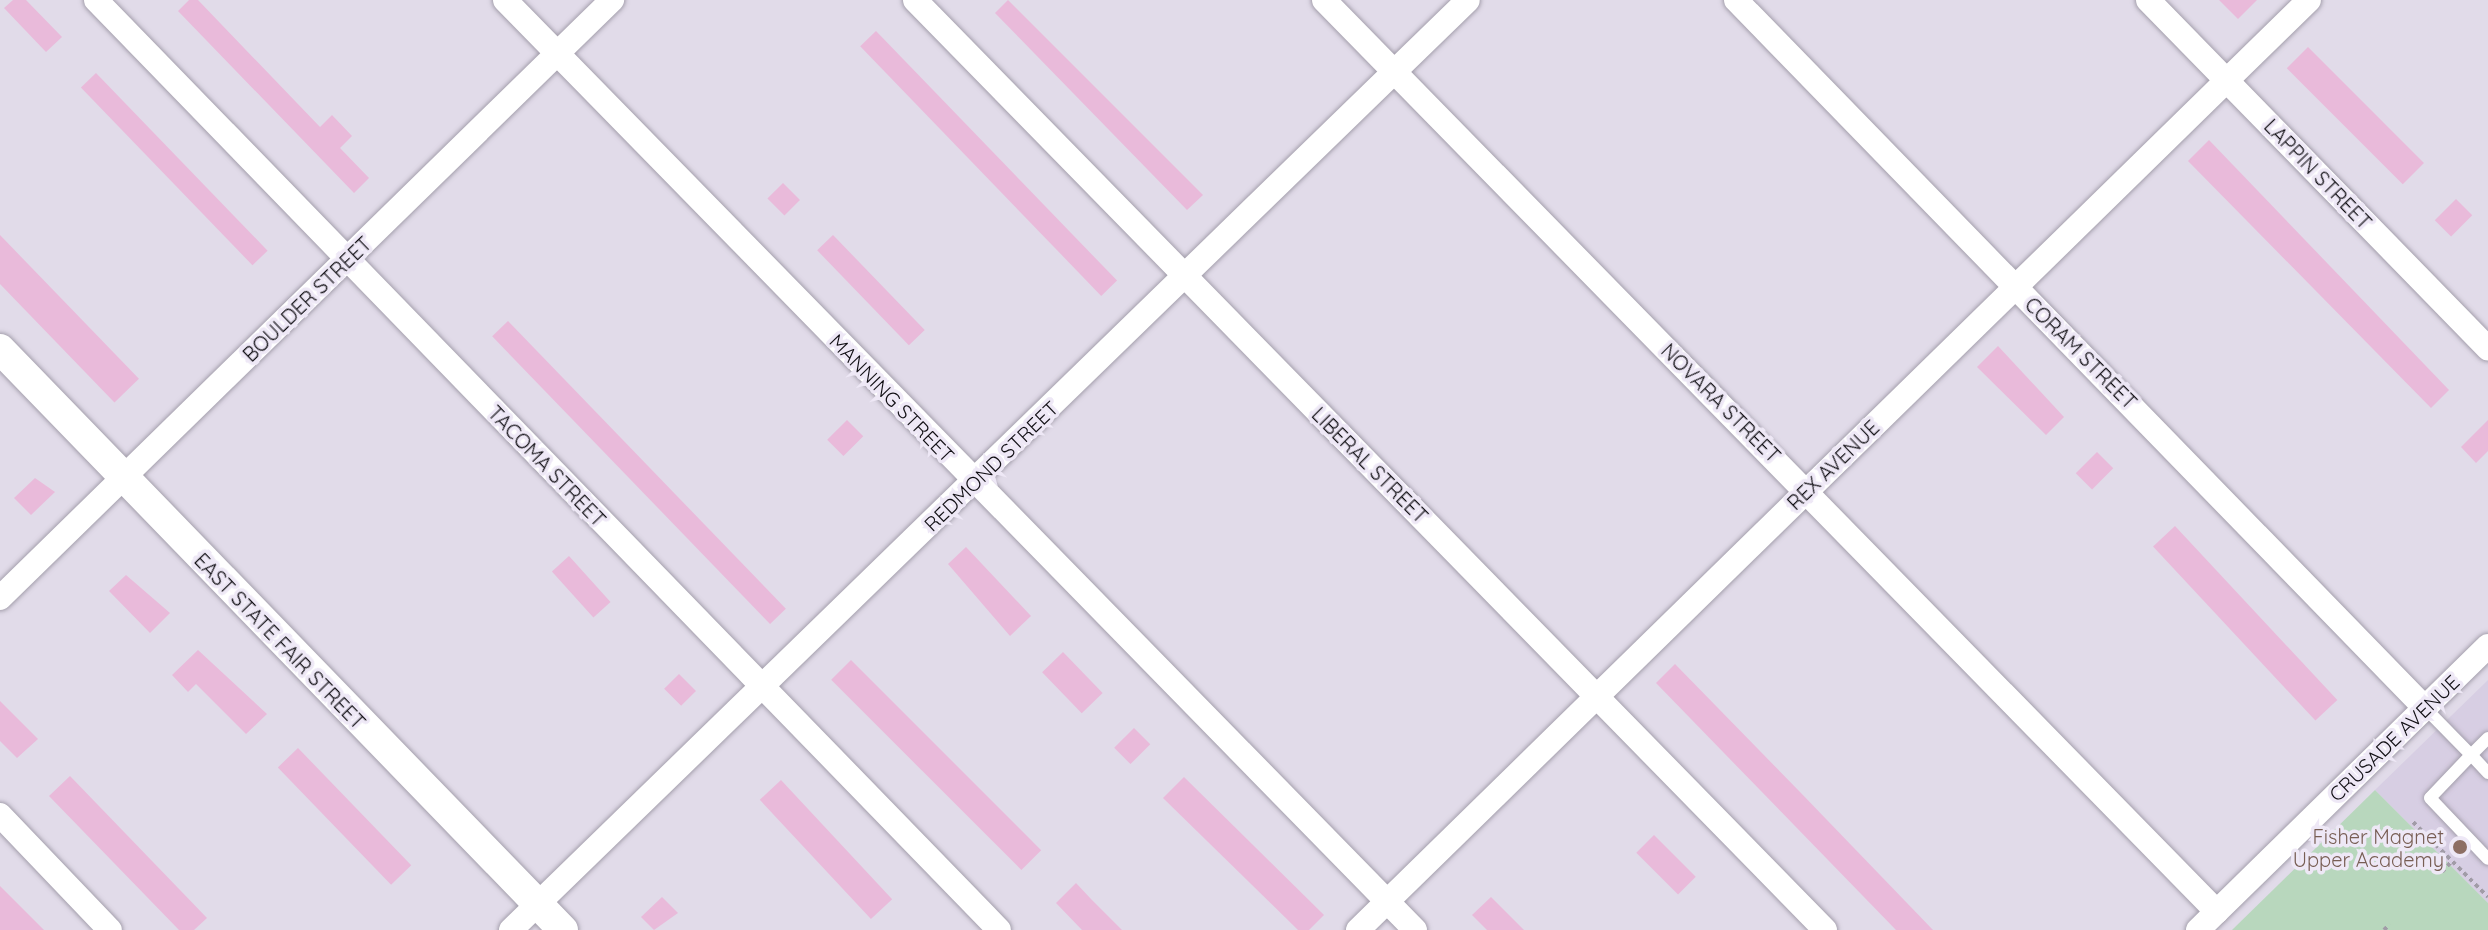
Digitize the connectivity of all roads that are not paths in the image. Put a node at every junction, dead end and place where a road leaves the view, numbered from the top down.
1 (96, 0) edge
2 (505, 0) edge
3 (612, 0) edge
4 (915, 0) edge
5 (1324, 0) edge
6 (1468, 0) edge
7 (1736, 0) edge
8 (2148, 0) edge
9 (2309, 0) edge
10 (557, 54) junction
11 (1395, 72) junction
12 (2225, 82) junction
13 (347, 260) junction
14 (1184, 277) junction
15 (2015, 288) junction
16 (2488, 348) edge
17 (0, 349) edge
18 (123, 478) junction
19 (974, 482) junction
20 (1805, 492) junction
21 (0, 598) edge
22 (2488, 646) edge
23 (763, 688) junction
24 (1597, 696) junction
25 (2425, 708) junction
26 (2488, 738) edge
27 (2471, 755) junction
28 (2488, 773) edge
29 (0, 815) edge
30 (2488, 859) edge
31 (1387, 901) junction
32 (537, 904) junction
33 (2217, 912) junction
34 (110, 930) edge
35 (511, 930) edge
36 (563, 930) edge
37 (999, 930) edge
38 (1358, 930) edge
39 (1415, 930) edge
40 (1825, 930) edge
41 (2198, 930) edge

1 - 13 street, TACOMA STREET
2 - 10 street, MANNING STREET
3 - 10 street, BOULDER STREET
4 - 14 street, LIBERAL STREET
5 - 11 street, NOVARA STREET
6 - 11 street, REDMOND STREET
7 - 15 street, CORAM STREET
8 - 12 street, LAPPIN STREET
9 - 12 street, REX AVENUE
10 - 13 street, BOULDER STREET
10 - 19 street, MANNING STREET
11 - 14 street, REDMOND STREET
11 - 20 street, NOVARA STREET
12 - 15 street, REX AVENUE
12 - 16 street, LAPPIN STREET
13 - 18 street, BOULDER STREET
13 - 23 street, TACOMA STREET
14 - 19 street, REDMOND STREET
14 - 24 street, LIBERAL STREET
15 - 20 street, REX AVENUE
15 - 25 street, CORAM STREET
17 - 18 street, EAST STATE FAIR STREET
18 - 21 street, BOULDER STREET
18 - 32 street, EAST STATE FAIR STREET
19 - 23 street, REDMOND STREET
19 - 31 street, MANNING STREET
20 - 24 street, REX AVENUE
20 - 33 street, NOVARA STREET
22 - 25 street, CRUSADE AVENUE
23 - 32 street, REDMOND STREET
23 - 37 street, TACOMA STREET
24 - 31 street, REX AVENUE
24 - 40 street, LIBERAL STREET
25 - 27 lane
25 - 33 street, CRUSADE AVENUE
26 - 27 lane
27 - 28 lane
27 - 30 lane
29 - 34 street
31 - 38 street, REX AVENUE
31 - 39 street, MANNING STREET
32 - 35 street, REDMOND STREET
32 - 36 street, EAST STATE FAIR STREET
33 - 41 street, CRUSADE AVENUE

